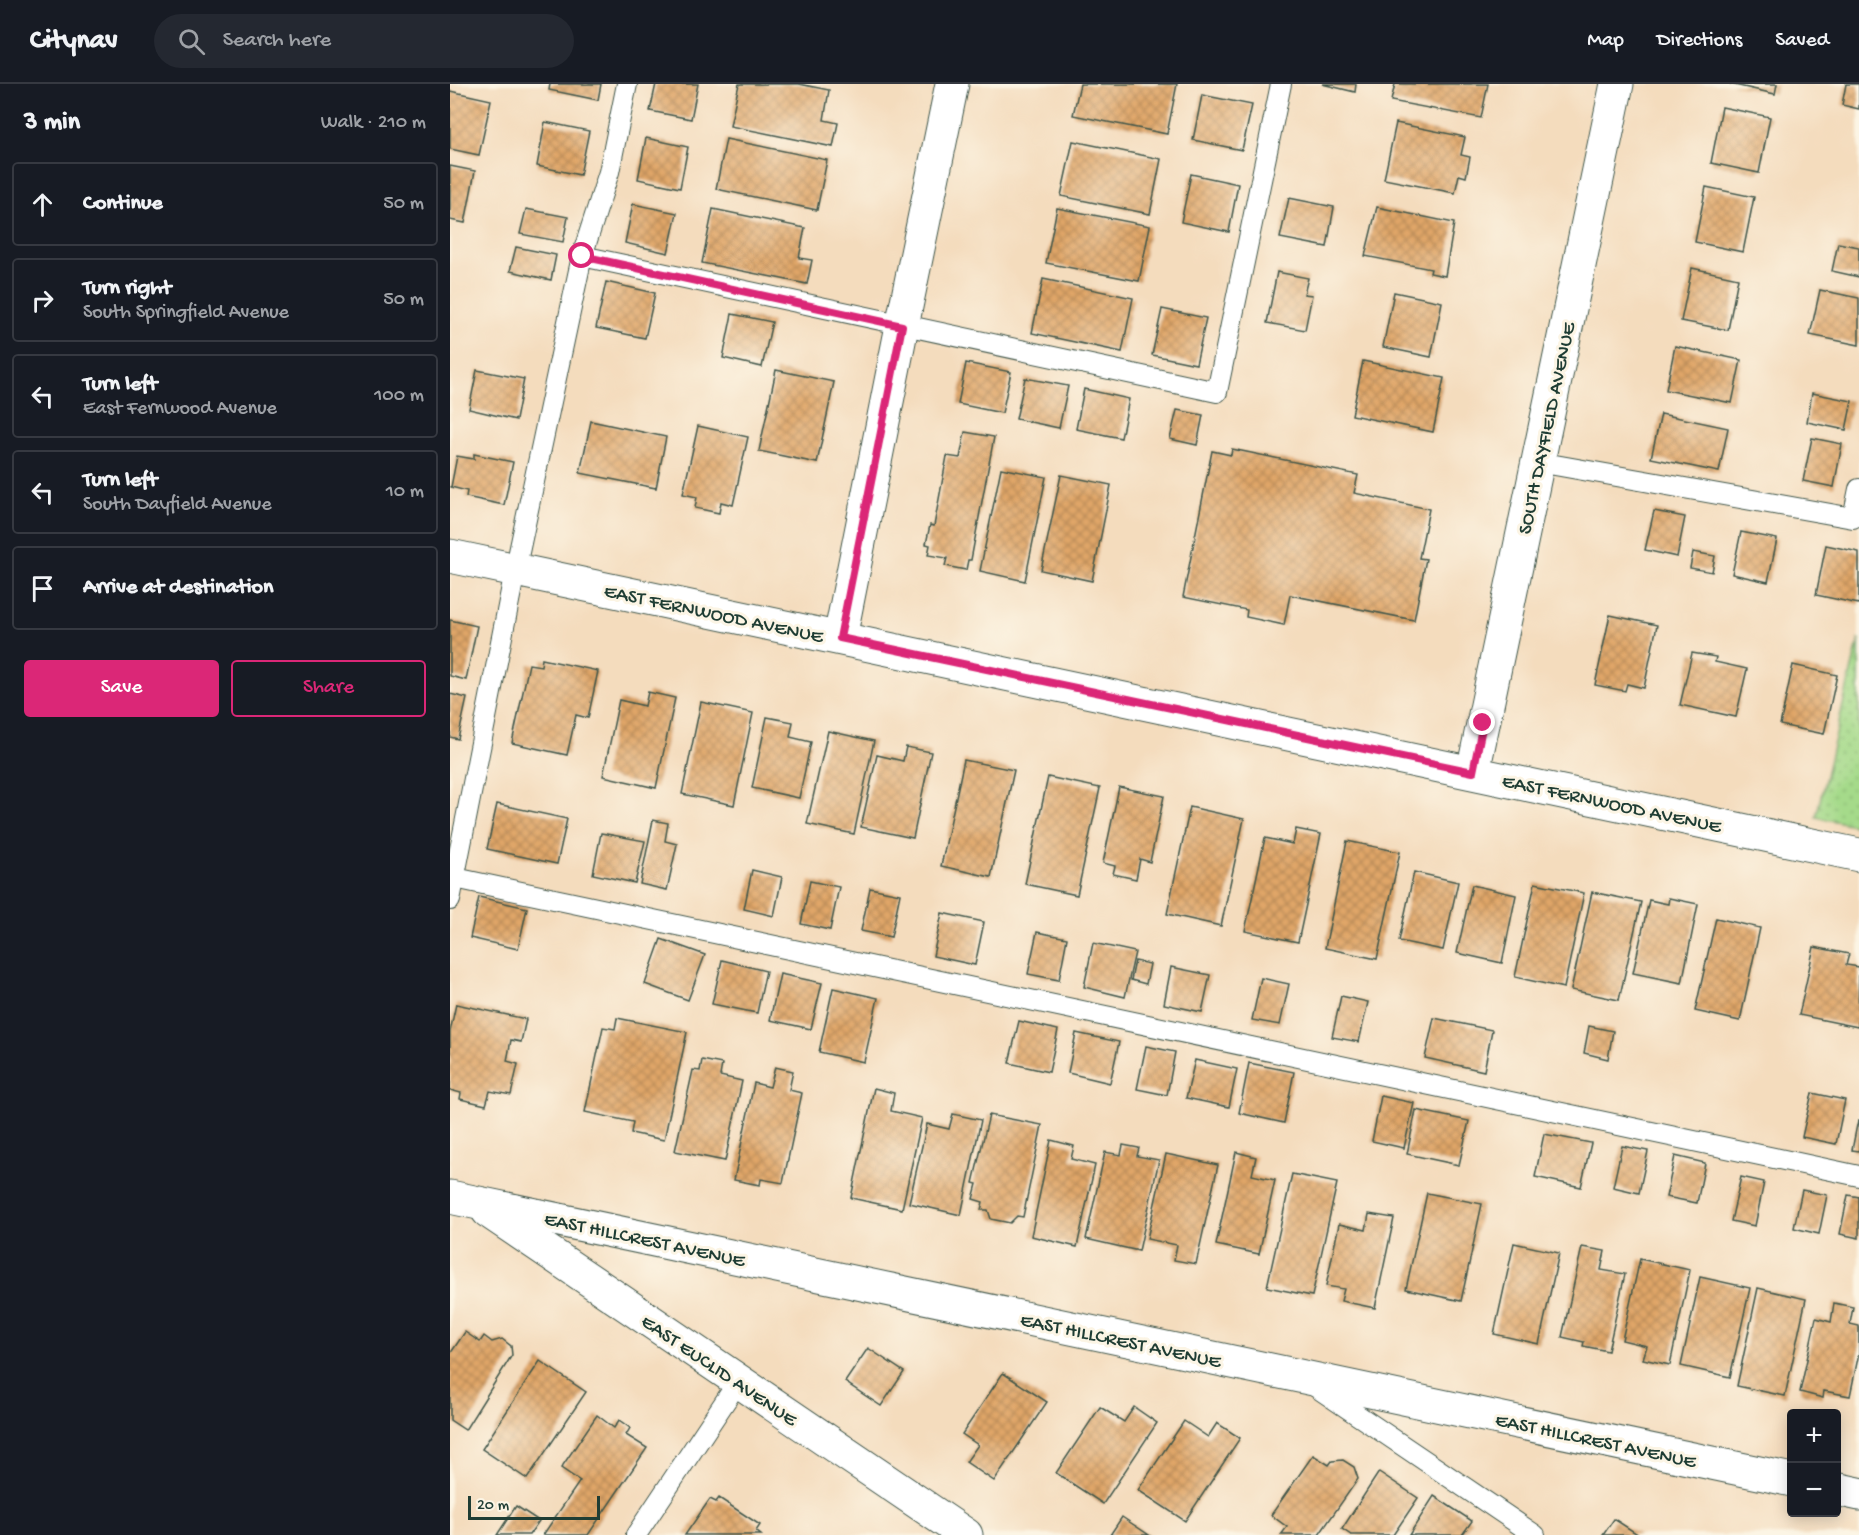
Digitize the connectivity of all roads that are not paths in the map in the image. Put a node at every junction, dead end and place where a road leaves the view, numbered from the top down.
1 (627, 84) edge
2 (952, 84) edge
3 (1281, 84) edge
4 (1617, 84) edge
5 (582, 256) junction
6 (902, 326) junction
7 (1538, 462) junction
8 (1859, 489) edge
9 (450, 556) edge
10 (515, 571) junction
11 (840, 638) junction
12 (1473, 772) junction
13 (1859, 855) edge
14 (455, 878) junction
15 (450, 900) edge
16 (1859, 1176) edge
17 (463, 1199) edge
18 (1302, 1378) junction
19 (738, 1382) junction
20 (1787, 1479) edge
21 (1841, 1490) edge
22 (1859, 1494) edge
23 (636, 1535) edge
24 (966, 1535) edge
25 (1535, 1535) edge

1 - 5 lane
2 - 6 street
3 - 6 lane
4 - 7 street, SOUTH DAYFIELD AVENUE
5 - 6 lane
5 - 10 lane
6 - 11 street
7 - 8 lane
7 - 12 street, SOUTH DAYFIELD AVENUE
9 - 10 street, EAST FERNWOOD AVENUE
10 - 11 street, EAST FERNWOOD AVENUE
10 - 14 lane
11 - 12 street, EAST FERNWOOD AVENUE
12 - 13 street, EAST FERNWOOD AVENUE
14 - 15 lane
14 - 16 lane
17 - 18 street, EAST HILLCREST AVENUE
17 - 19 street, EAST EUCLID AVENUE
18 - 20 street, EAST HILLCREST AVENUE
18 - 25 lane
19 - 23 lane
19 - 24 street, EAST EUCLID AVENUE
21 - 22 street

